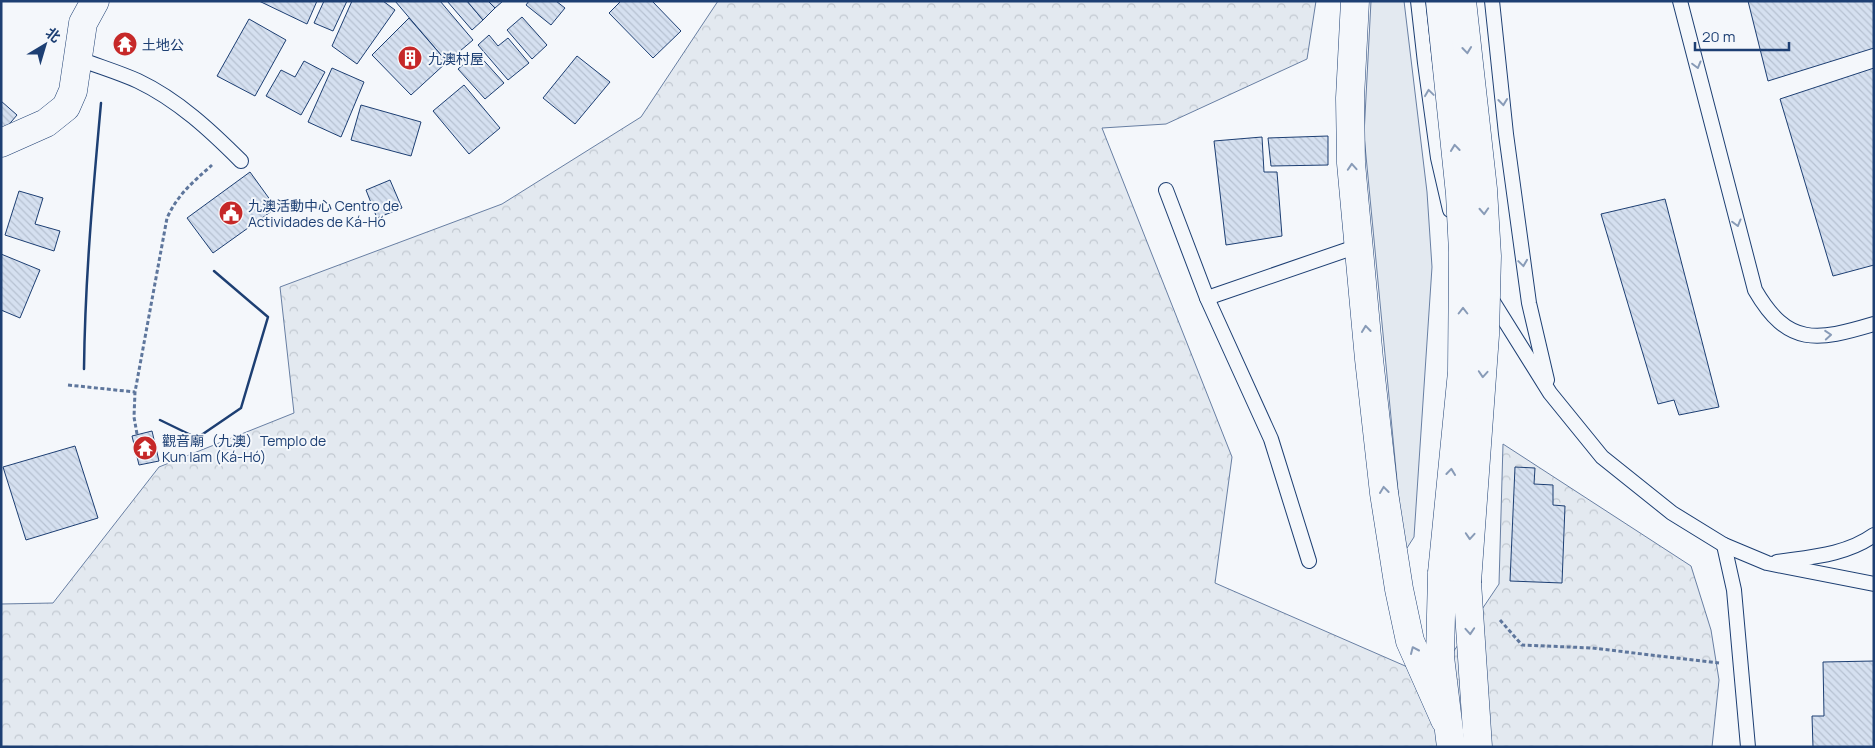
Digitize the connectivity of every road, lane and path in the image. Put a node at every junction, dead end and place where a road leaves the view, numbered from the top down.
1 (94, 1) edge
2 (1355, 1) edge
3 (1418, 1) edge
4 (1440, 1) edge
5 (1462, 1) edge
6 (1492, 1) edge
7 (1680, 1) edge
8 (77, 58) junction
9 (1, 143) edge
10 (230, 150) junction
11 (241, 161) dead end
12 (1166, 190) dead end
13 (1358, 246) junction
14 (1207, 298) junction
15 (1874, 324) edge
16 (68, 385) dead end
17 (135, 392) junction
18 (1550, 393) junction
19 (137, 434) dead end
20 (1874, 535) edge
21 (1724, 545) junction
22 (1309, 561) dead end
23 (1767, 563) junction
24 (1874, 584) edge
25 (1455, 588) junction
26 (1497, 617) dead end
27 (1742, 666) junction
28 (1449, 736) edge
29 (1478, 747) edge
30 (1748, 747) edge

1 - 8 street
13 -> 2 street
18 -> 3 lane
25 -> 4 street, bridge
5 -> 25 street, bridge
6 -> 18 lane
7 -> 15 lane
8 - 9 street
8 - 10 lane
10 - 11 lane
10 - 17 path
12 - 14 lane
13 - 14 lane
28 -> 13 street
14 - 22 lane
16 - 17 path
17 - 19 path
18 - 21 lane
20 - 23 lane
21 - 23 lane
21 - 27 lane
23 - 24 lane
25 - 28 street
25 -> 29 street
26 - 27 path
27 - 30 lane

